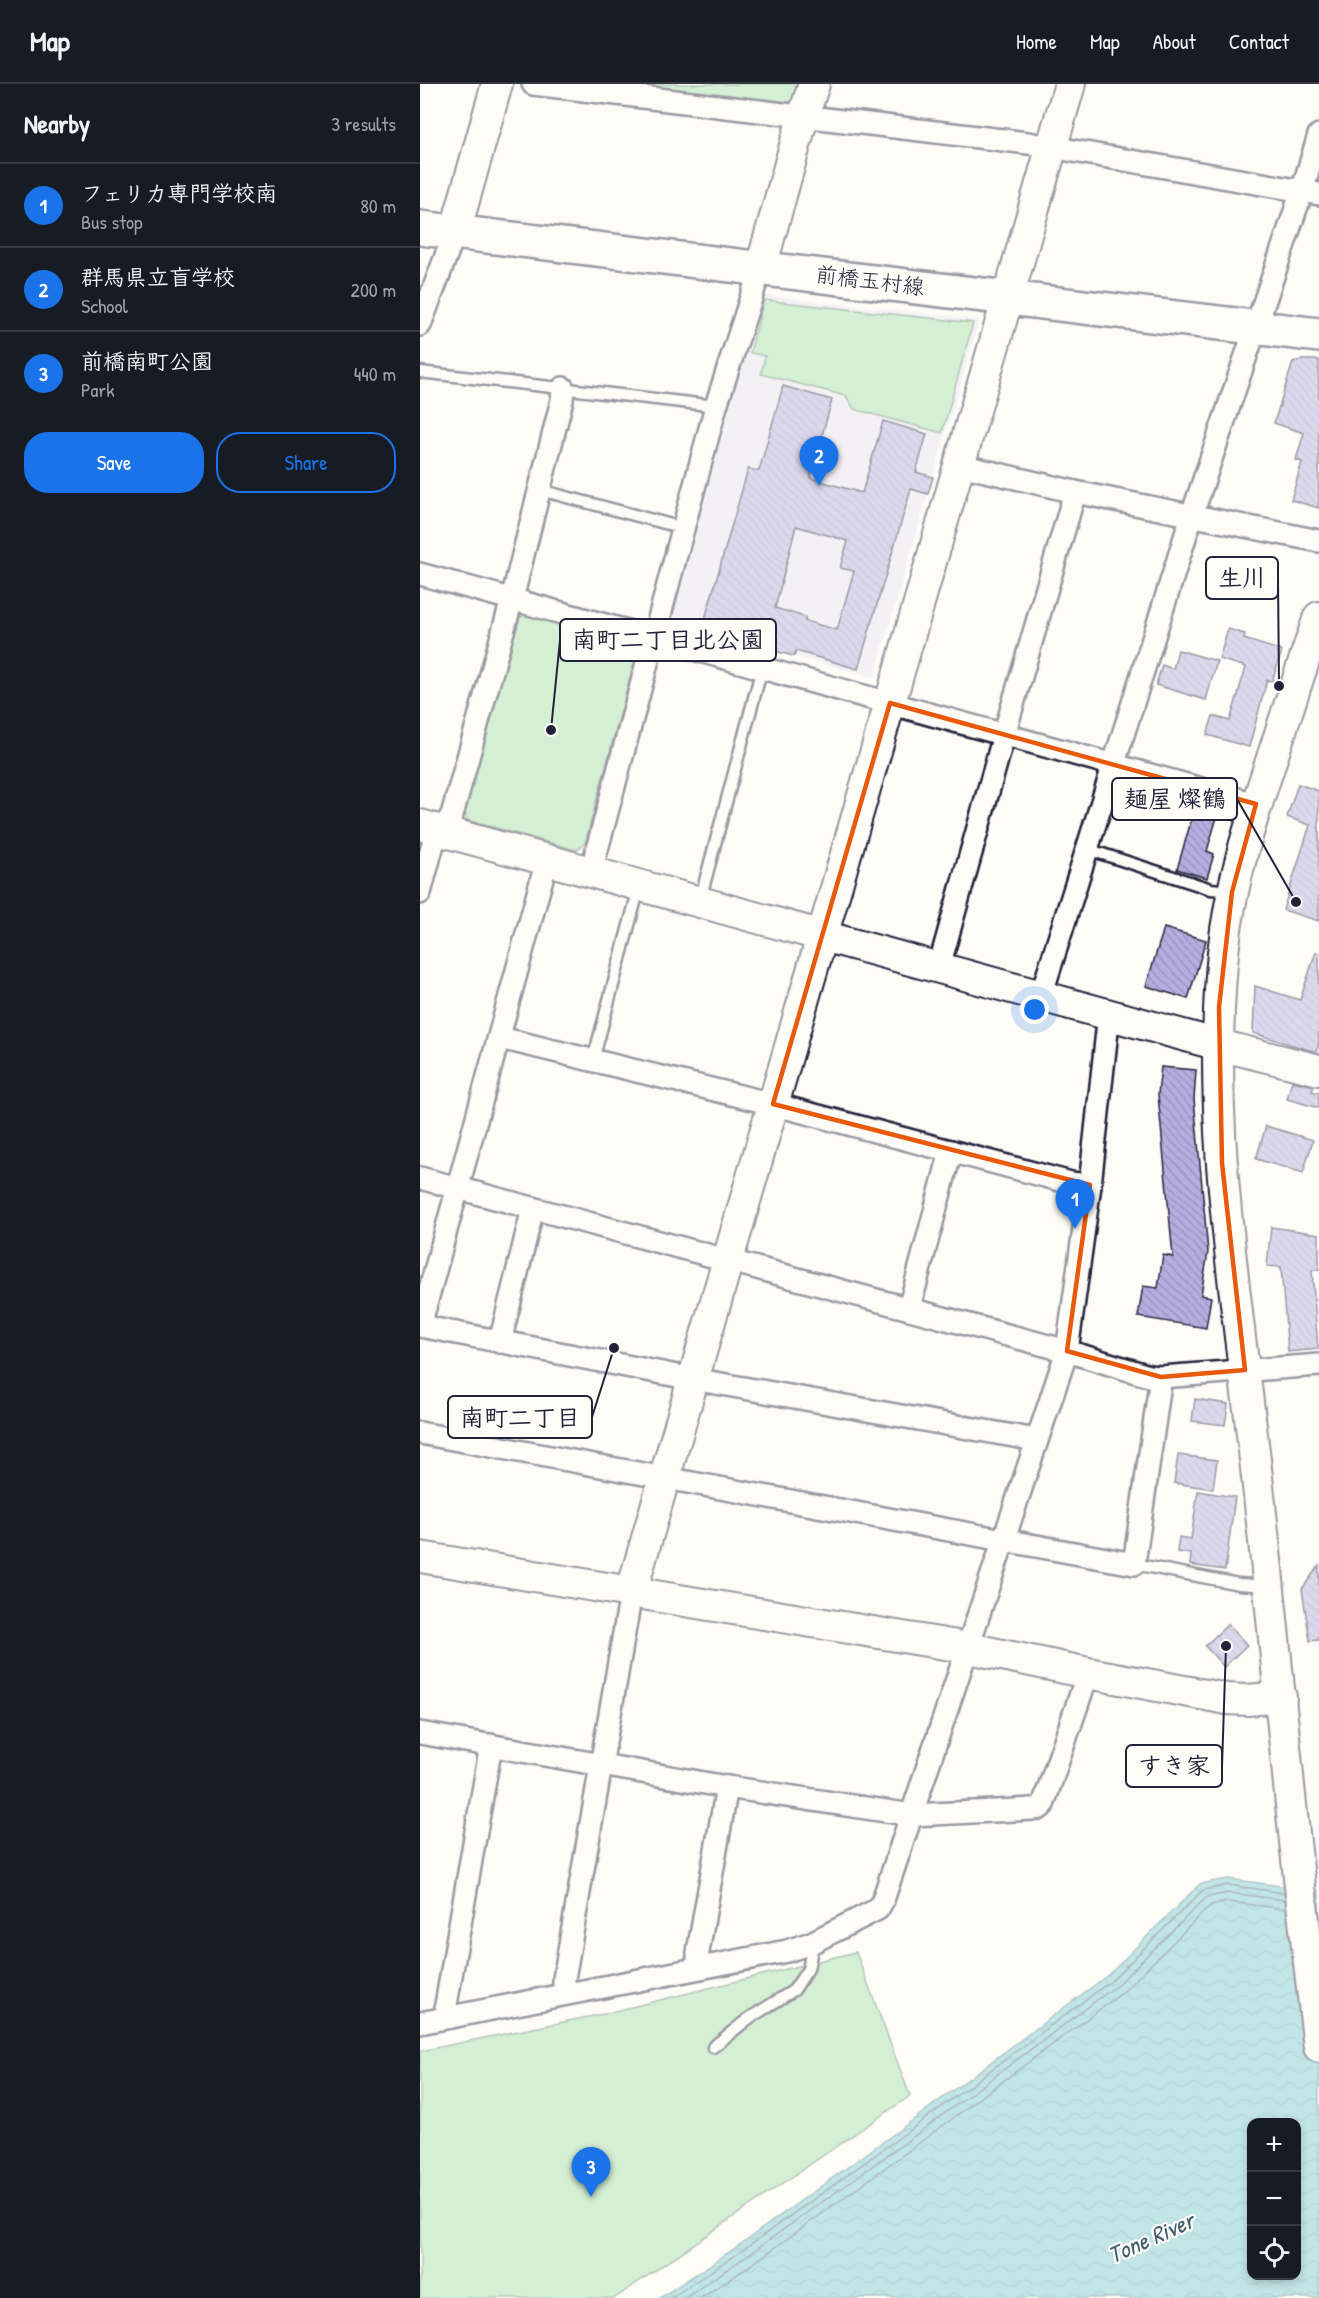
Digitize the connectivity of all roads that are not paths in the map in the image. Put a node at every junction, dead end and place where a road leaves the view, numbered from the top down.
1 (497, 84) edge
2 (533, 84) edge
3 (814, 84) edge
4 (1070, 84) edge
5 (803, 117) junction
6 (1319, 135) edge
7 (1052, 147) junction
8 (1311, 193) edge
9 (420, 228) edge
10 (455, 232) junction
11 (761, 267) junction
12 (1008, 297) junction
13 (420, 325) edge
14 (1255, 328) junction
15 (1319, 335) edge
16 (420, 372) edge
17 (563, 388) junction
18 (716, 406) junction
19 (960, 465) junction
20 (540, 490) junction
21 (1075, 492) junction
22 (1192, 515) junction
23 (683, 528) junction
24 (1319, 540) edge
25 (420, 574) edge
26 (512, 599) junction
27 (1316, 636) edge
28 (653, 638) junction
29 (762, 668) junction
30 (890, 704) junction
31 (1004, 735) junction
32 (1113, 765) junction
33 (1256, 804) junction
34 (431, 828) edge
35 (1087, 849) junction
36 (547, 860) junction
37 (591, 872) junction
38 (640, 885) junction
39 (420, 892) edge
40 (1232, 892) junction
41 (699, 902) junction
42 (823, 936) junction
43 (939, 967) junction
44 (1041, 996) junction
45 (1112, 1015) junction
46 (500, 1038) junction
47 (1219, 1045) junction
48 (593, 1060) junction
49 (1318, 1067) edge
50 (773, 1104) junction
51 (951, 1151) junction
52 (420, 1179) edge
53 (1090, 1185) junction
54 (458, 1188) junction
55 (533, 1208) junction
56 (728, 1260) junction
57 (909, 1309) junction
58 (420, 1326) edge
59 (500, 1342) junction
60 (1067, 1351) junction
61 (1319, 1365) edge
62 (1245, 1370) junction
63 (1161, 1377) junction
64 (693, 1379) junction
65 (420, 1433) edge
66 (1036, 1440) junction
67 (664, 1479) junction
68 (1005, 1538) junction
69 (420, 1557) edge
70 (1134, 1564) junction
71 (1270, 1587) junction
72 (631, 1593) junction
73 (969, 1648) junction
74 (1088, 1673) junction
75 (1281, 1697) junction
76 (420, 1733) edge
77 (491, 1745) junction
78 (600, 1765) junction
79 (727, 1787) junction
80 (912, 1815) junction
81 (811, 1943) junction
82 (698, 1967) junction
83 (564, 1994) junction
84 (450, 2017) junction
85 (420, 2023) edge
86 (1319, 2047) edge
87 (713, 2048) dead end

1 - 10 street
2 - 5 street
3 - 5 street
4 - 7 street
5 - 7 street
5 - 11 street
6 - 8 street
7 - 8 street
7 - 12 street
8 - 14 street
9 - 10 main road, 前橋玉村線
10 - 11 main road, 前橋玉村線
10 - 13 street
11 - 12 main road, 前橋玉村線
11 - 18 street
12 - 14 main road, 前橋玉村線
12 - 19 street
14 - 15 main road, 前橋玉村線
14 - 22 street
16 - 17 lane
17 - 18 lane
17 - 20 street
18 - 23 street
19 - 21 street
19 - 30 street
20 - 23 lane
20 - 26 street
21 - 22 street
21 - 31 street
22 - 24 street
22 - 32 street
23 - 28 street
25 - 26 street
26 - 28 street
26 - 34 street
27 - 33 street
28 - 29 street
28 - 37 street
29 - 30 street
29 - 41 lane
30 - 31 street
30 - 42 street
31 - 32 street
31 - 43 street
32 - 33 street
32 - 35 street
33 - 40 street
34 - 36 street
34 - 39 street
35 - 40 lane
35 - 44 street
36 - 37 street
36 - 46 street
37 - 38 street
38 - 41 street
38 - 48 lane
40 - 47 street
41 - 42 street
42 - 43 street
42 - 50 street
43 - 44 street
44 - 45 street
45 - 47 street
45 - 53 street
46 - 48 street
46 - 54 street
47 - 49 street
47 - 62 street
48 - 50 street
50 - 51 street
50 - 56 street
51 - 53 street
51 - 57 street
52 - 54 street
53 - 60 street
54 - 55 street
54 - 58 street
55 - 56 street
55 - 59 street
56 - 57 street
56 - 64 street
57 - 60 street
58 - 59 street
59 - 64 street
60 - 63 street
60 - 66 street
61 - 62 street
62 - 63 street
62 - 71 street
63 - 70 street
64 - 66 street
64 - 67 street
65 - 67 street
66 - 68 street
67 - 68 street
67 - 72 street
68 - 70 street
68 - 73 street
69 - 72 street
70 - 71 lane
71 - 75 street
72 - 73 street
72 - 78 street
73 - 74 street
73 - 80 street
74 - 75 street
74 - 80 street
75 - 86 street
76 - 77 street
77 - 78 street
77 - 84 street
78 - 79 street
78 - 83 street
79 - 80 street
79 - 82 street
80 - 81 street
81 - 82 street
81 - 87 lane
82 - 83 street
83 - 84 street
84 - 85 street

